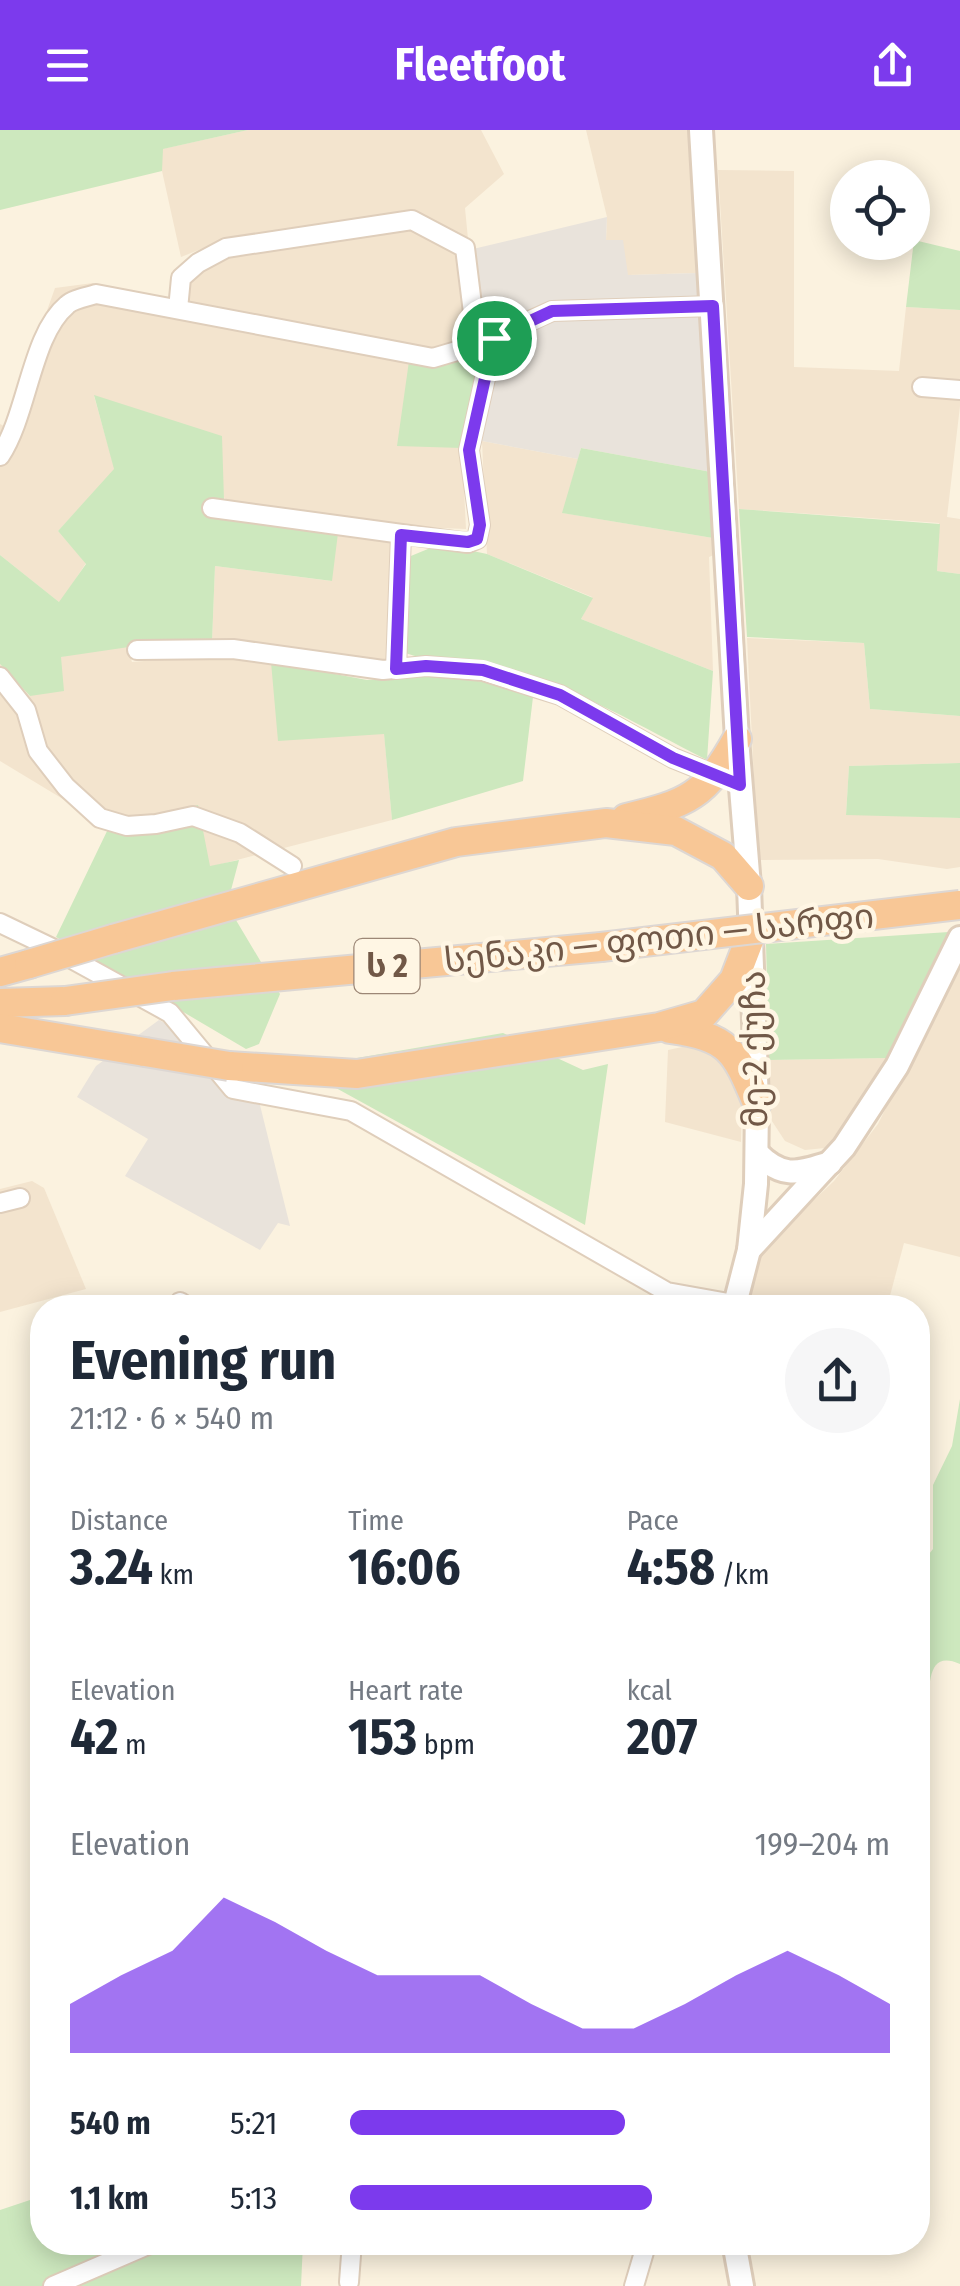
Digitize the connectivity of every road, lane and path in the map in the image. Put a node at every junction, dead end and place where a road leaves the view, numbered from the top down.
1 (701, 130) edge
2 (713, 306) junction
3 (178, 309) junction
4 (486, 342) junction
5 (922, 388) dead end
6 (960, 390) edge
7 (0, 456) edge
8 (212, 508) dead end
9 (401, 535) junction
10 (137, 650) dead end
11 (396, 669) junction
12 (0, 678) edge
13 (736, 739) joint
14 (728, 780) junction
15 (606, 823) junction
16 (292, 866) dead end
17 (749, 886) junction
18 (960, 905) edge
19 (0, 923) edge
20 (752, 933) junction
21 (960, 938) edge
22 (0, 972) edge
23 (0, 1004) edge
24 (659, 1027) junction
25 (0, 1028) edge
26 (757, 1103) junction
27 (757, 1152) junction
28 (831, 1162) junction
29 (20, 1198) dead end
30 (0, 1203) edge
31 (749, 1250) junction
32 (681, 1295) edge
33 (737, 1295) edge
34 (125, 2255) edge
35 (351, 2255) edge
36 (642, 2255) edge
37 (736, 2255) edge
38 (349, 2282) dead end
39 (53, 2286) edge
40 (634, 2286) edge
41 (742, 2286) edge

1 - 2 street
2 - 4 street
2 - 13 street
3 - 4 street
3 - 4 street
3 - 7 street
4 - 9 street
5 - 6 street
8 - 9 street
9 - 11 street
10 - 11 street
11 - 14 street
12 - 16 street
13 - 14 highway
14 - 15 highway
14 - 17 street, მე-2 ქუჩა
15 - 17 highway
15 - 22 highway, bridge
17 - 20 street, მე-2 ქუჩა
18 - 23 highway, სენაკი — ფოთი — სარფი / ს 2, bridge
19 - 32 street
20 - 24 highway
20 - 26 street, მე-2 ქუჩა
21 - 28 street
24 - 25 highway, bridge
24 - 26 highway
26 - 27 street, მე-2 ქუჩა
27 - 28 street
27 - 31 street, მე-2 ქუჩა
28 - 31 street
29 - 30 street
31 - 33 street, მე-2 ქუჩა
34 - 39 street
35 - 38 street
36 - 40 street
37 - 41 street

